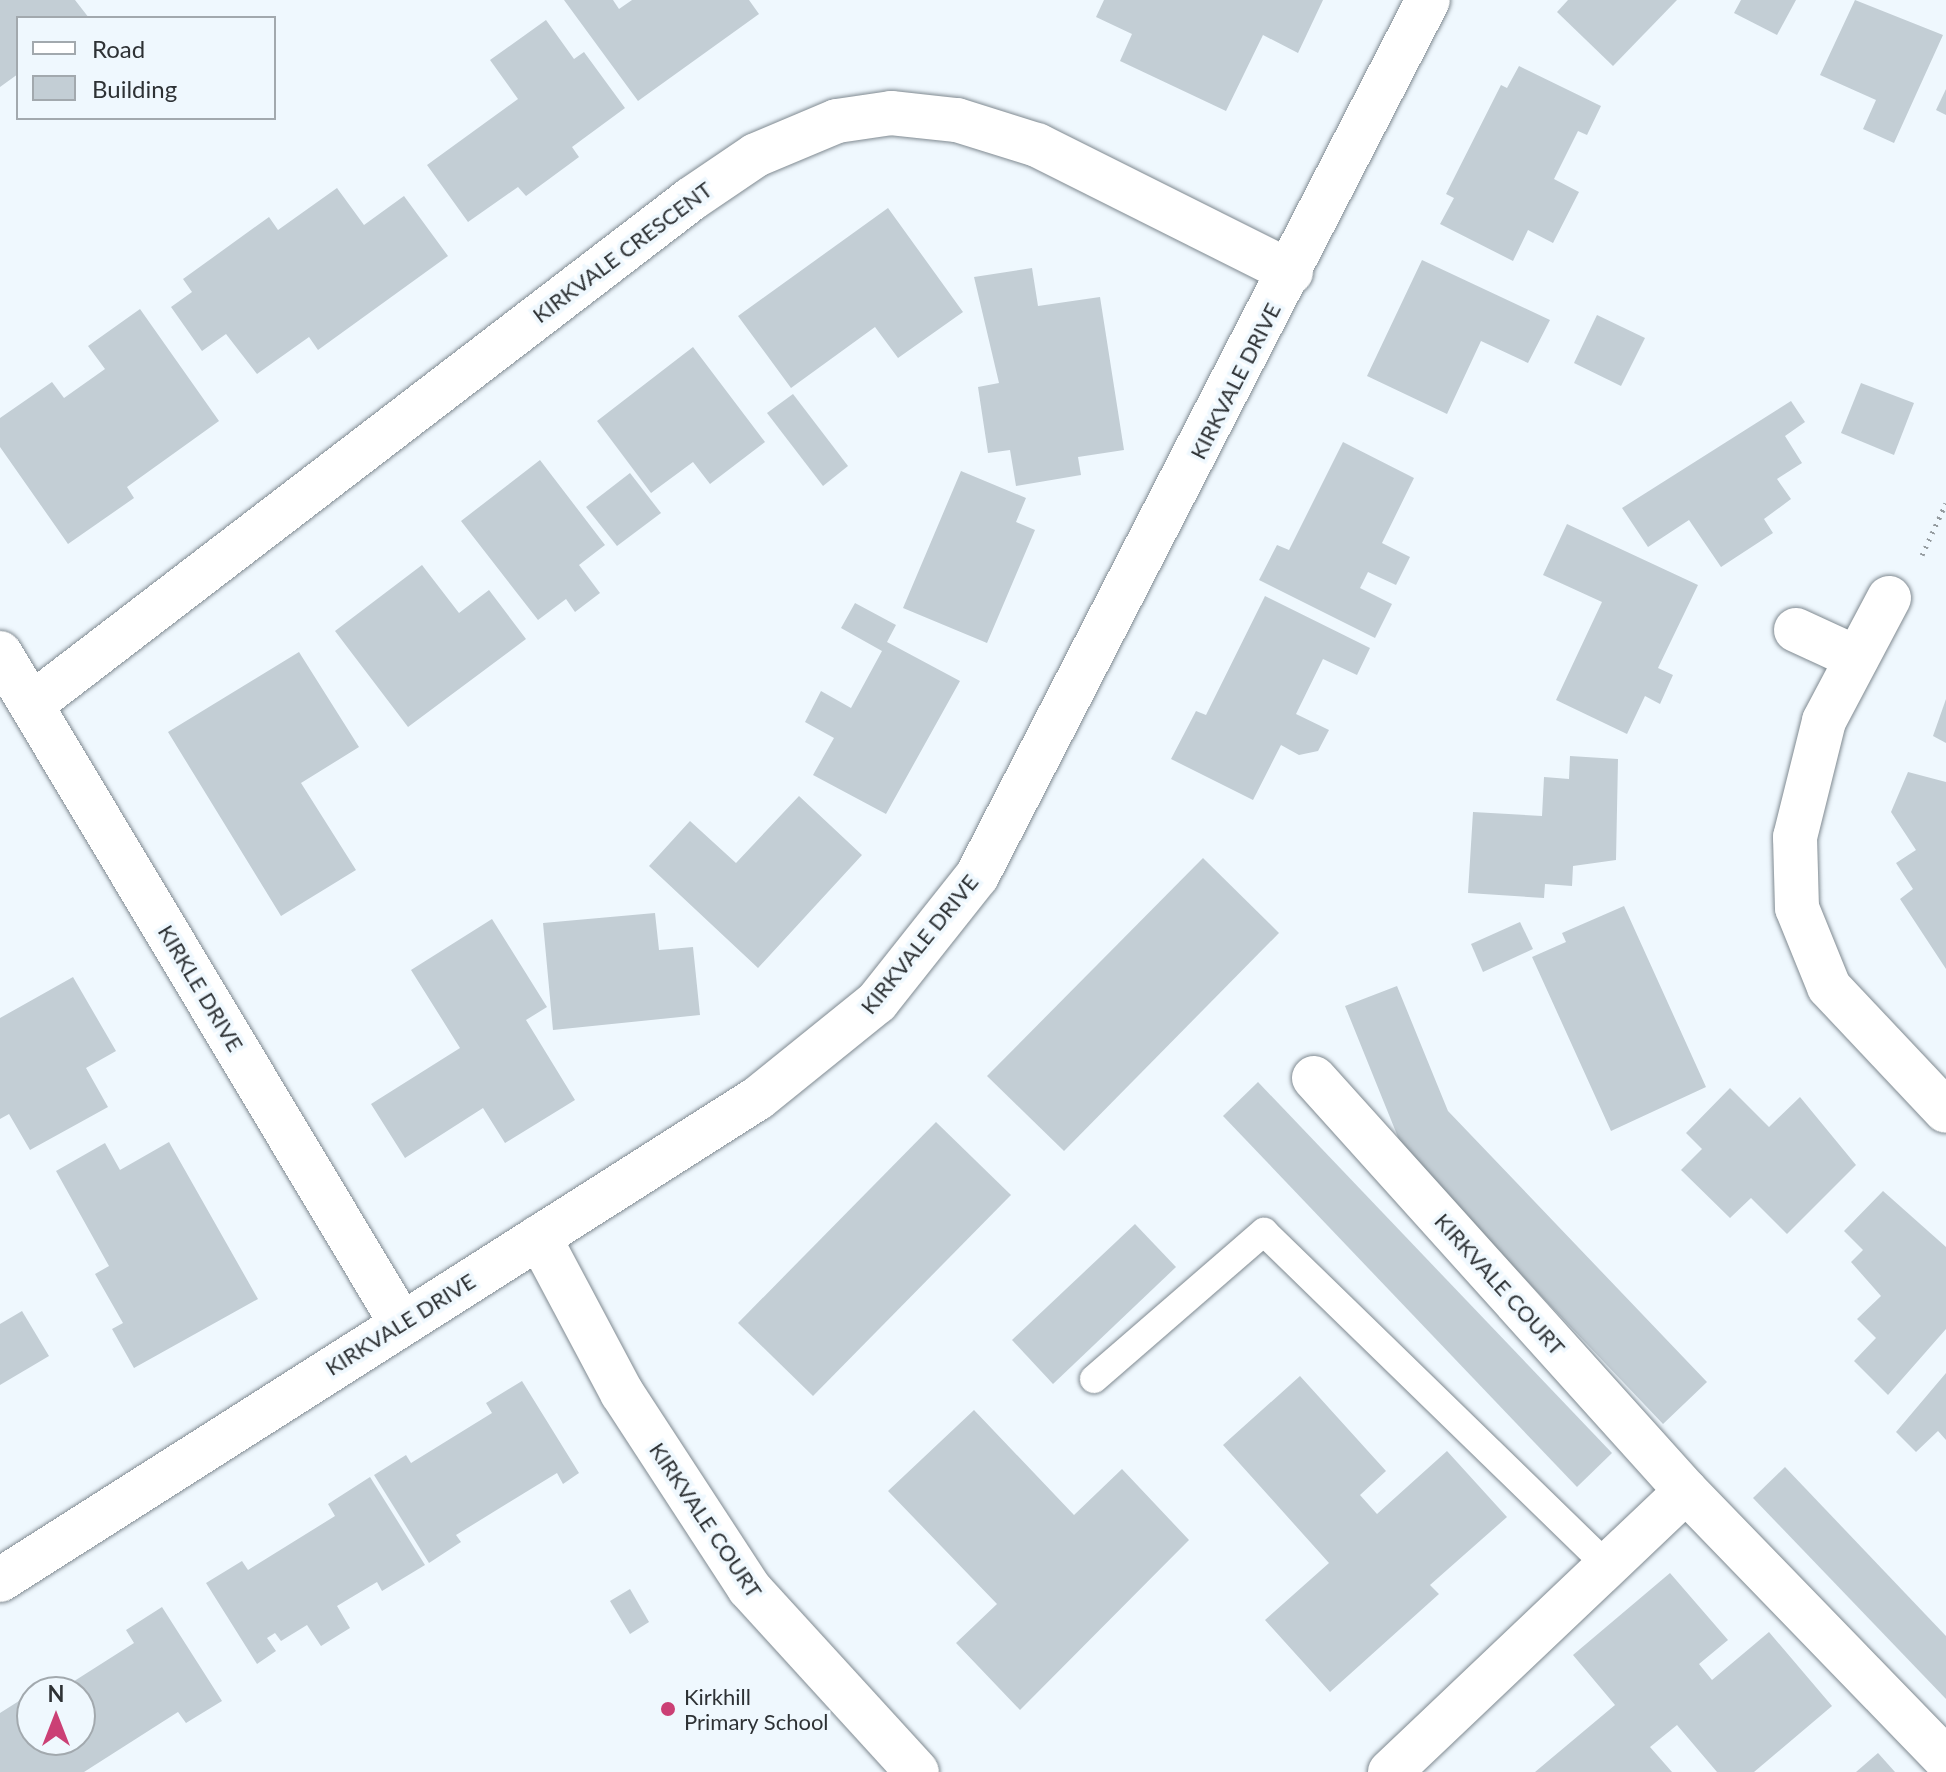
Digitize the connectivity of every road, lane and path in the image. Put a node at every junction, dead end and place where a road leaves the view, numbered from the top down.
1 (1428, 0) edge
2 (1291, 272) junction
3 (1889, 598) dead end
4 (1796, 630) dead end
5 (0, 653) edge
6 (1857, 658) junction
7 (32, 704) junction
8 (1314, 1078) dead end
9 (1946, 1111) edge
10 (539, 1237) junction
11 (401, 1323) junction
12 (1094, 1379) dead end
13 (1686, 1491) junction
14 (1607, 1566) junction
15 (0, 1580) edge
16 (1946, 1759) edge
17 (917, 1772) edge
18 (1390, 1772) edge

1 - 2 street, KIRKVALE DRIVE
2 - 7 street, KIRKVALE CRESCENT
2 - 10 street, KIRKVALE DRIVE
3 - 6 street
4 - 6 street
5 - 7 street, KIRKLE DRIVE
6 - 9 street
7 - 11 street, KIRKLE DRIVE
8 - 13 street, KIRKVALE COURT
10 - 11 street, KIRKVALE DRIVE
10 - 17 street, KIRKVALE COURT
11 - 15 street, KIRKVALE DRIVE
12 - 14 lane
13 - 14 street
13 - 16 street, KIRKVALE COURT
14 - 18 street

